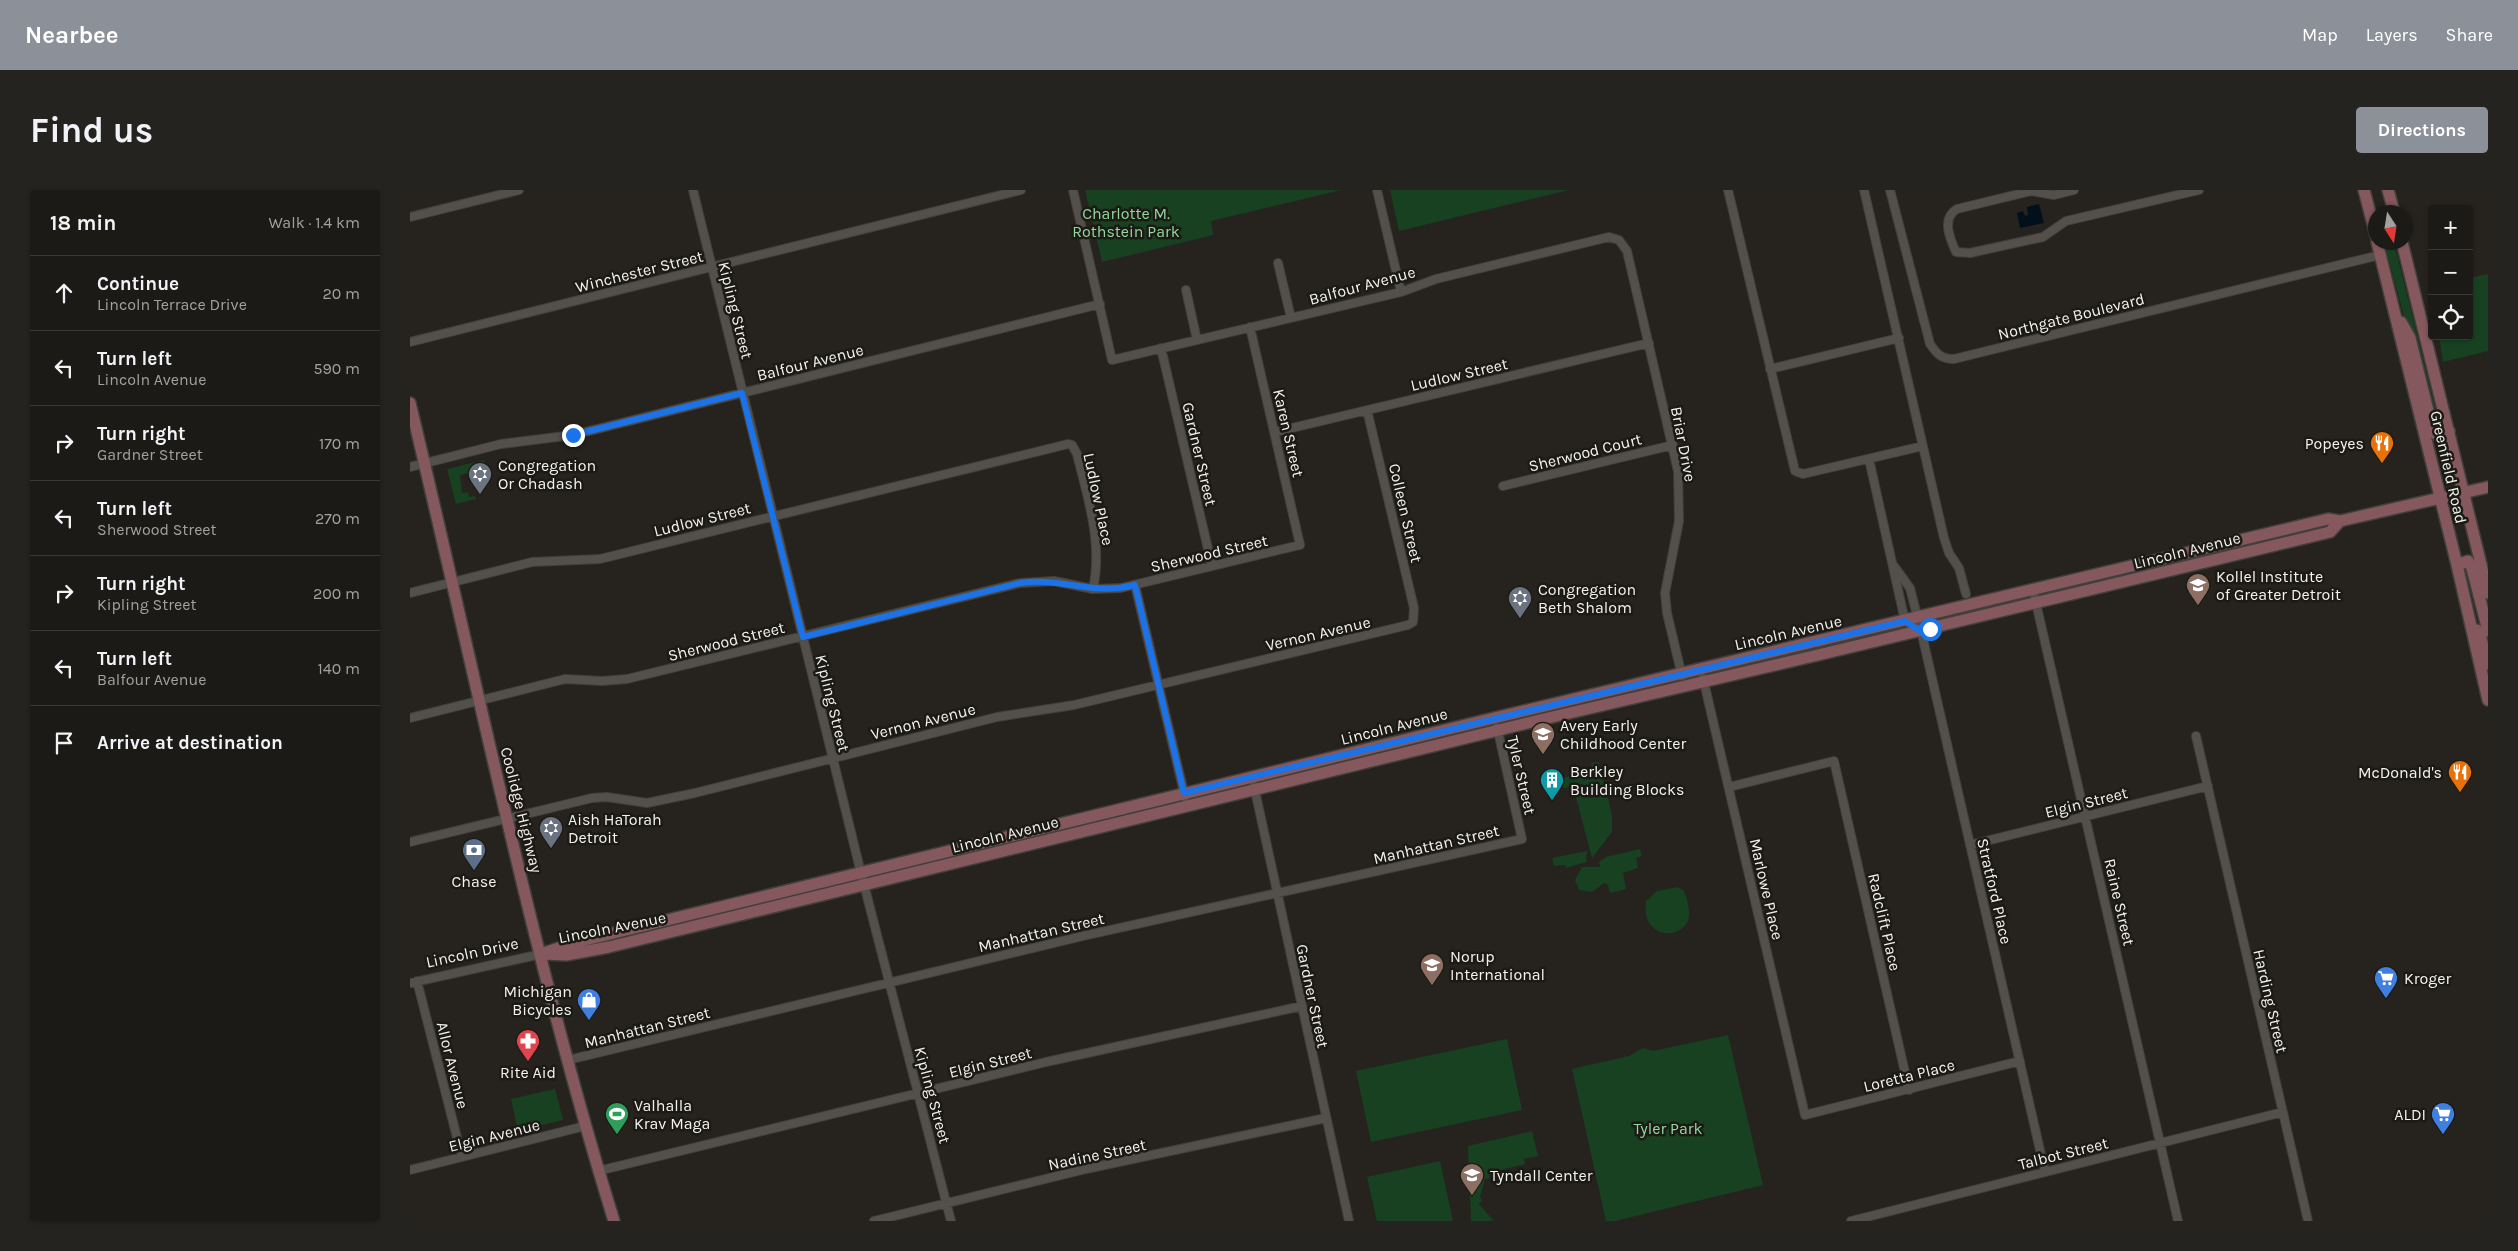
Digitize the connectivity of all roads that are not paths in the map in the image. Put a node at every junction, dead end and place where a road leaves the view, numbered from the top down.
1 (519, 190) edge
2 (693, 190) edge
3 (1021, 190) edge
4 (1073, 190) edge
5 (1377, 190) edge
6 (1728, 190) edge
7 (1864, 190) edge
8 (1890, 190) edge
9 (2074, 190) edge
10 (2199, 190) edge
11 (2364, 190) edge
12 (2388, 190) edge
13 (2368, 205) edge
14 (2392, 205) edge
15 (410, 217) edge
16 (1619, 240) joint
17 (2379, 250) edge
18 (2404, 250) edge
19 (2380, 255) junction
20 (1278, 263) dead end
21 (712, 267) junction
22 (1186, 290) dead end
23 (1400, 292) junction
24 (1100, 304) junction
25 (2393, 307) junction
26 (1291, 318) junction
27 (1250, 327) junction
28 (1899, 338) junction
29 (1198, 340) junction
30 (410, 342) edge
31 (1649, 343) junction
32 (1161, 348) junction
33 (1770, 369) junction
34 (742, 393) junction
35 (410, 403) edge
36 (1367, 410) junction
37 (2448, 431) junction
38 (1275, 432) junction
39 (1673, 445) junction
40 (1072, 446) joint
41 (1923, 446) junction
42 (1869, 459) junction
43 (424, 464) junction
44 (410, 467) edge
45 (1503, 486) dead end
46 (2488, 486) edge
47 (2464, 492) junction
48 (2441, 498) junction
49 (773, 515) junction
50 (2340, 521) junction
51 (1300, 545) joint
52 (1212, 566) junction
53 (1894, 566) junction
54 (2457, 566) junction
55 (453, 582) junction
56 (1135, 585) junction
57 (1093, 589) junction
58 (2033, 590) junction
59 (410, 593) edge
60 (2488, 593) edge
61 (1966, 594) dead end
62 (2037, 603) junction
63 (1917, 618) junction
64 (1905, 621) junction
65 (1414, 622) joint
66 (2471, 623) junction
67 (1920, 631) junction
68 (2488, 631) edge
69 (803, 637) junction
70 (2488, 664) edge
71 (1701, 669) junction
72 (1681, 673) junction
73 (1704, 681) junction
74 (1642, 683) junction
75 (1159, 685) junction
76 (1684, 686) junction
77 (1623, 687) junction
78 (1644, 695) junction
79 (1626, 699) junction
80 (2488, 700) edge
81 (479, 701) junction
82 (1545, 706) junction
83 (410, 718) edge
84 (1494, 718) junction
85 (1548, 718) junction
86 (1497, 730) junction
87 (2196, 736) dead end
88 (833, 758) junction
89 (1252, 777) junction
90 (1728, 786) junction
91 (2208, 786) junction
92 (1254, 789) junction
93 (1184, 793) junction
94 (1187, 805) junction
95 (2086, 816) junction
96 (507, 819) junction
97 (1522, 839) joint
98 (410, 842) edge
99 (1970, 845) junction
100 (861, 873) junction
101 (864, 886) junction
102 (1276, 893) junction
103 (540, 954) junction
104 (413, 982) edge
105 (890, 983) junction
106 (1302, 1006) junction
107 (568, 1060) junction
108 (2020, 1062) junction
109 (1909, 1090) junction
110 (918, 1093) junction
111 (2282, 1112) junction
112 (1805, 1115) joint
113 (1326, 1118) junction
114 (586, 1126) junction
115 (2161, 1142) junction
116 (462, 1157) junction
117 (410, 1170) edge
118 (598, 1171) junction
119 (2045, 1172) junction
120 (947, 1203) junction
121 (1860, 1220) edge
122 (614, 1221) edge
123 (874, 1221) edge
124 (951, 1221) edge
125 (1349, 1221) edge
126 (1851, 1221) edge
127 (2178, 1221) edge
128 (2308, 1221) edge

1 - 15 street
2 - 21 street, Kipling Street
3 - 21 street, Winchester Street
4 - 24 street
5 - 23 street
6 - 33 street
7 - 28 street
8 - 19 street, Northgate Boulevard
9 - 10 street
11 - 13 street
12 - 14 street
16 - 23 street, Balfour Avenue
16 - 31 street, Briar Drive
17 - 19 street, Greenfield Road
18 - 37 street, Greenfield Road
19 - 25 street, Greenfield Road
20 - 26 street
21 - 30 street, Winchester Street
21 - 34 street, Kipling Street
22 - 29 street
23 - 26 street, Balfour Avenue
24 - 32 street, Balfour Avenue
24 - 34 street, Balfour Avenue
25 - 37 street
25 - 48 street, Greenfield Road
26 - 27 street, Balfour Avenue
27 - 29 street, Balfour Avenue
27 - 38 street, Karen Street
28 - 33 street
28 - 41 street
29 - 32 street, Balfour Avenue
31 - 36 street, Ludlow Street
31 - 39 street, Briar Drive
32 - 52 street, Gardner Street
33 - 42 street
34 - 43 street, Balfour Avenue
34 - 49 street, Kipling Street
35 - 43 street, Coolidge Highway
36 - 38 street, Ludlow Street
36 - 65 street, Colleen Street
37 - 47 street, Greenfield Road
38 - 51 street, Karen Street
39 - 45 street, Sherwood Court
39 - 72 street, Briar Drive
40 - 49 street, Ludlow Street
40 - 57 street, Ludlow Place
41 - 42 street
41 - 61 street
42 - 53 street
43 - 44 street, Balfour Avenue
43 - 55 street, Coolidge Highway
46 - 47 street
47 - 48 street
47 - 60 street, Greenfield Road
48 - 50 street, Lincoln Avenue
48 - 54 street, Greenfield Road
49 - 55 street, Ludlow Street
49 - 69 street, Kipling Street
50 - 58 street, Lincoln Avenue
50 - 62 street, Lincoln Avenue
51 - 52 street, Sherwood Street
52 - 56 street, Sherwood Street
53 - 63 street, Stratford Place
53 - 64 street
54 - 66 street, Greenfield Road
54 - 68 street
55 - 59 street, Ludlow Street
55 - 81 street, Coolidge Highway
56 - 57 street, Sherwood Street
56 - 75 street
57 - 69 street, Sherwood Street
58 - 62 street, Raine Street
58 - 63 street, Lincoln Avenue
62 - 67 street, Lincoln Avenue
62 - 95 street, Raine Street
63 - 64 street, Lincoln Avenue
63 - 67 street, Stratford Place
64 - 67 street
64 - 71 street, Lincoln Avenue
65 - 75 street, Vernon Avenue
66 - 70 street
66 - 80 street, Greenfield Road
67 - 73 street, Lincoln Avenue
67 - 99 street, Stratford Place
69 - 81 street, Sherwood Street
69 - 88 street, Kipling Street
71 - 72 street, Lincoln Avenue
71 - 73 street, Marlowe Place
72 - 74 street, Lincoln Avenue
72 - 76 street, Briar Drive
73 - 76 street, Lincoln Avenue
73 - 90 street, Marlowe Place
74 - 77 street, Lincoln Avenue
74 - 78 street
75 - 88 street, Vernon Avenue
75 - 93 street
76 - 78 street, Lincoln Avenue
77 - 79 street
77 - 82 street, Lincoln Avenue
78 - 79 street, Lincoln Avenue
79 - 85 street, Lincoln Avenue
81 - 83 street, Sherwood Street
81 - 96 street, Coolidge Highway
82 - 84 street, Lincoln Avenue
82 - 85 street
84 - 86 street, Tyler Street
84 - 89 street, Lincoln Avenue
85 - 86 street, Lincoln Avenue
86 - 92 street, Lincoln Avenue
86 - 97 street, Tyler Street
87 - 91 street, Harding Street
88 - 96 street, Vernon Avenue
88 - 100 street, Kipling Street
89 - 92 street, Gardner Street
89 - 93 street, Lincoln Avenue
90 - 109 street, Radclift Place
90 - 112 street, Marlowe Place
91 - 95 street, Elgin Street
91 - 111 street, Harding Street
92 - 94 street, Lincoln Avenue
92 - 102 street, Gardner Street
93 - 94 street
93 - 100 street, Lincoln Avenue
94 - 101 street, Lincoln Avenue
95 - 99 street, Elgin Street
95 - 115 street, Raine Street
96 - 98 street, Vernon Avenue
96 - 103 street, Coolidge Highway
97 - 102 street, Manhattan Street
99 - 108 street, Stratford Place
100 - 101 street, Kipling Street
100 - 103 street, Lincoln Avenue
101 - 103 street, Lincoln Avenue
101 - 105 street, Kipling Street
102 - 105 street, Manhattan Street
102 - 106 street, Gardner Street
103 - 104 street, Lincoln Drive
103 - 107 street, Coolidge Highway
104 - 116 street, Allor Avenue
105 - 107 street, Manhattan Street
105 - 110 street, Kipling Street
106 - 110 street, Elgin Street
106 - 113 street, Gardner Street
107 - 114 street, Coolidge Highway
108 - 109 street, Loretta Place
108 - 119 street, Stratford Place
109 - 112 street, Loretta Place
110 - 118 street, Elgin Street
110 - 120 street, Kipling Street
111 - 115 street, Talbot Street
111 - 128 street, Harding Street
113 - 120 street, Nadine Street
113 - 125 street, Gardner Street
114 - 116 street, Elgin Avenue
114 - 118 street, Coolidge Highway
115 - 119 street, Talbot Street
115 - 127 street, Raine Street
116 - 117 street, Elgin Avenue
118 - 122 street, Coolidge Highway
119 - 121 street, Talbot Street
120 - 123 street, Nadine Street
120 - 124 street, Kipling Street
121 - 126 street, Talbot Street

